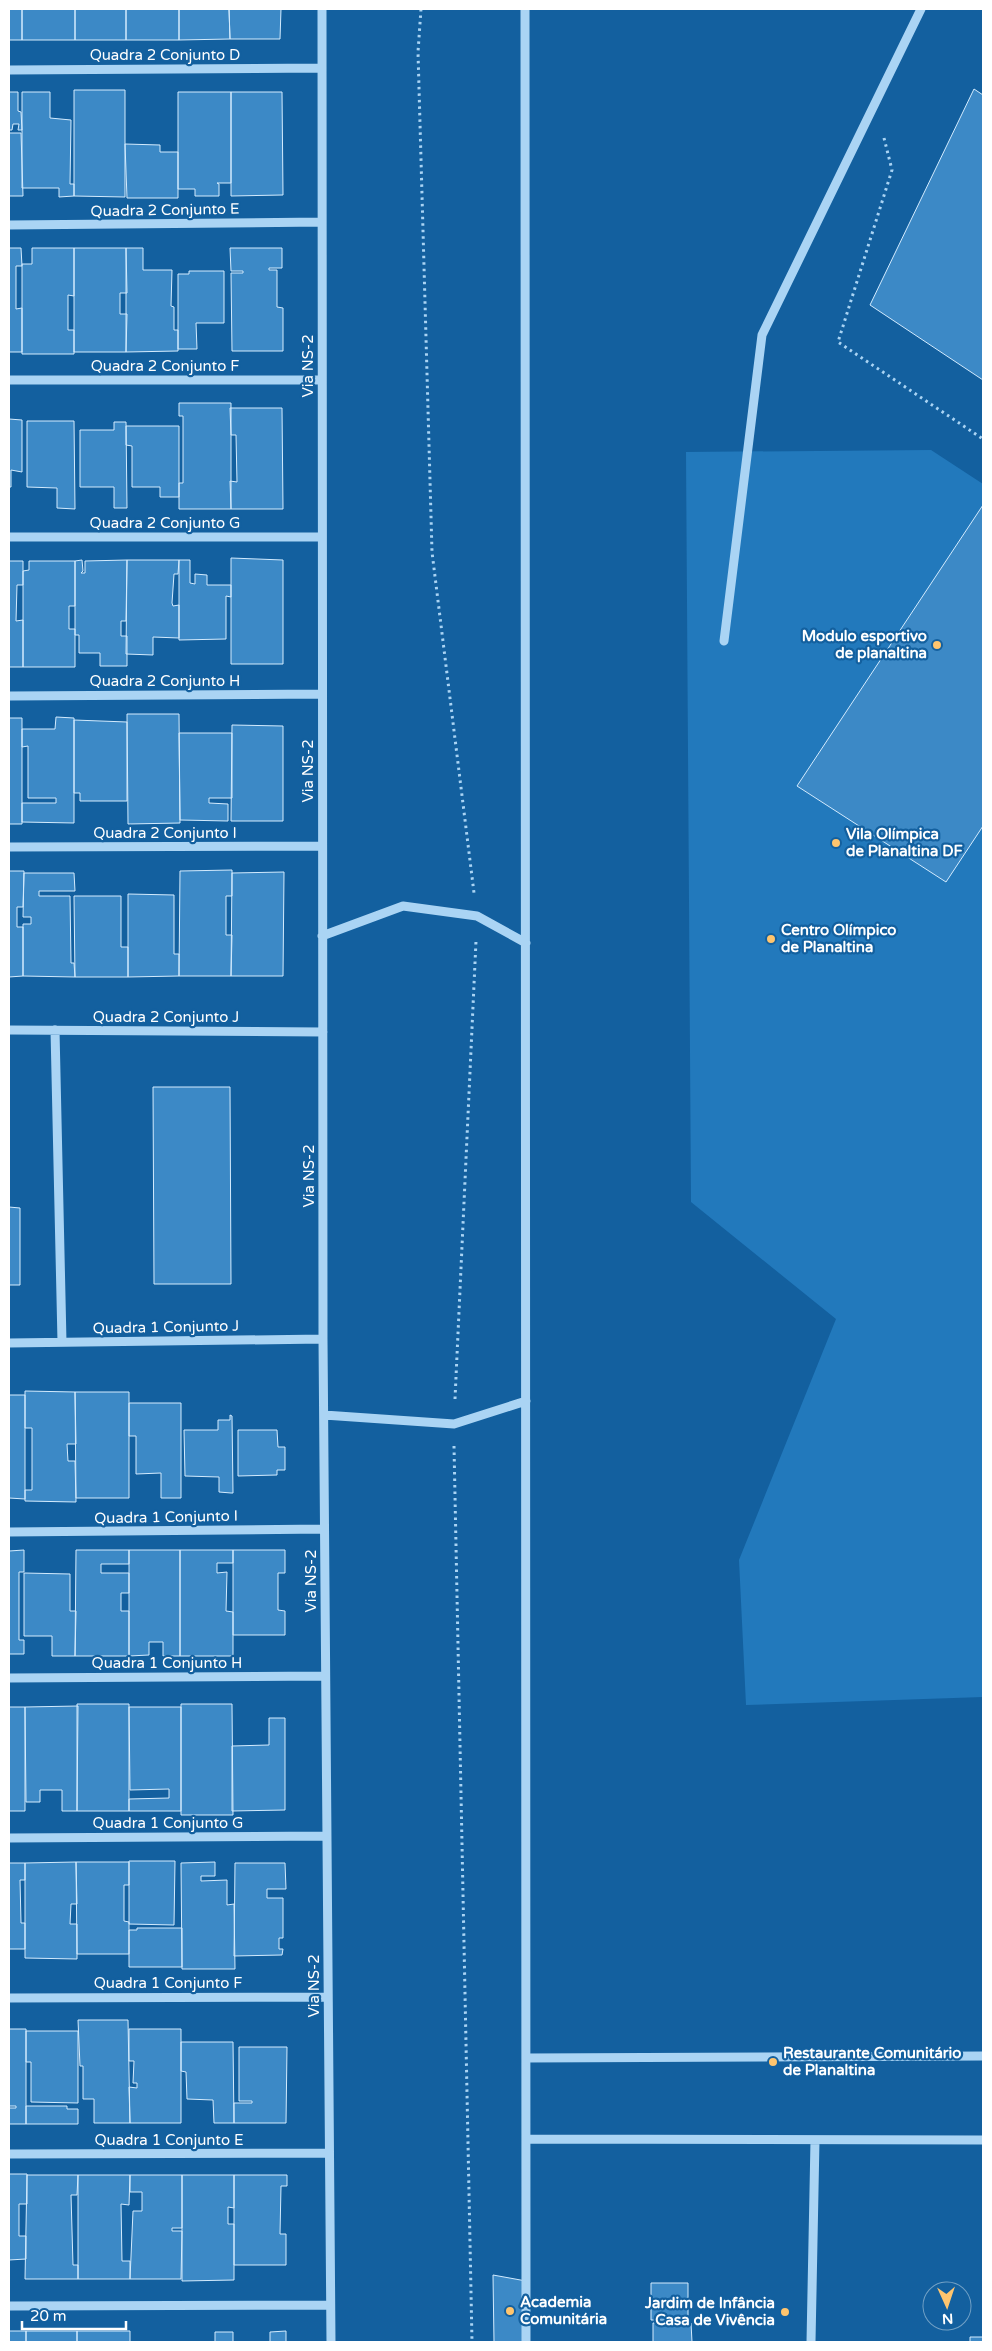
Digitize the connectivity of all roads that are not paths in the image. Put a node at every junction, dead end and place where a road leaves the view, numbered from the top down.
1 (322, 9) edge
2 (525, 9) edge
3 (921, 9) edge
4 (322, 68) junction
5 (9, 70) edge
6 (322, 222) junction
7 (9, 225) edge
8 (9, 380) edge
9 (322, 380) junction
10 (9, 537) edge
11 (322, 537) junction
12 (724, 641) dead end
13 (322, 694) junction
14 (9, 696) edge
15 (322, 846) junction
16 (9, 847) edge
17 (322, 936) junction
18 (526, 943) junction
19 (9, 1030) edge
20 (55, 1030) junction
21 (323, 1032) junction
22 (323, 1339) junction
23 (62, 1342) junction
24 (9, 1343) edge
25 (526, 1401) junction
26 (324, 1415) junction
27 (324, 1529) junction
28 (9, 1532) edge
29 (325, 1676) junction
30 (9, 1678) edge
31 (326, 1836) junction
32 (9, 1838) edge
33 (328, 1997) junction
34 (9, 1998) edge
35 (983, 2056) edge
36 (526, 2058) junction
37 (526, 2139) junction
38 (815, 2140) junction
39 (983, 2140) edge
40 (329, 2153) junction
41 (9, 2154) edge
42 (330, 2305) junction
43 (9, 2306) edge
44 (331, 2342) edge
45 (526, 2342) edge
46 (811, 2342) edge

1 - 4 street, Via NS-2
2 - 18 street
3 - 12 street
4 - 5 street, Quadra 2 Conjunto D
4 - 6 street, Via NS-2
6 - 7 street, Quadra 2 Conjunto E
6 - 9 street, Via NS-2
8 - 9 street, Quadra 2 Conjunto F
9 - 11 street, Via NS-2
10 - 11 street, Quadra 2 Conjunto G
11 - 13 street, Via NS-2
13 - 14 street, Quadra 2 Conjunto H
13 - 15 street, Via NS-2
15 - 16 street, Quadra 2 Conjunto I
15 - 17 street, Via NS-2
17 - 18 street
17 - 21 street, Via NS-2
18 - 25 street
19 - 20 street, Quadra 2 Conjunto J
20 - 21 street, Quadra 2 Conjunto J
20 - 23 street
21 - 22 street, Via NS-2
22 - 23 street, Quadra 1 Conjunto J
22 - 26 street, Via NS-2
23 - 24 street, Quadra 1 Conjunto J
25 - 26 street
25 - 36 street
26 - 27 street, Via NS-2
27 - 28 street, Quadra 1 Conjunto I
27 - 29 street, Via NS-2
29 - 30 street, Quadra 1 Conjunto H
29 - 31 street, Via NS-2
31 - 32 street, Quadra 1 Conjunto G
31 - 33 street, Via NS-2
33 - 34 street, Quadra 1 Conjunto F
33 - 40 street, Via NS-2
35 - 36 street
36 - 37 street
37 - 38 street
37 - 45 street
38 - 39 street
38 - 46 street
40 - 41 street, Quadra 1 Conjunto E
40 - 42 street, Via NS-2
42 - 43 street
42 - 44 street, Via NS-2

